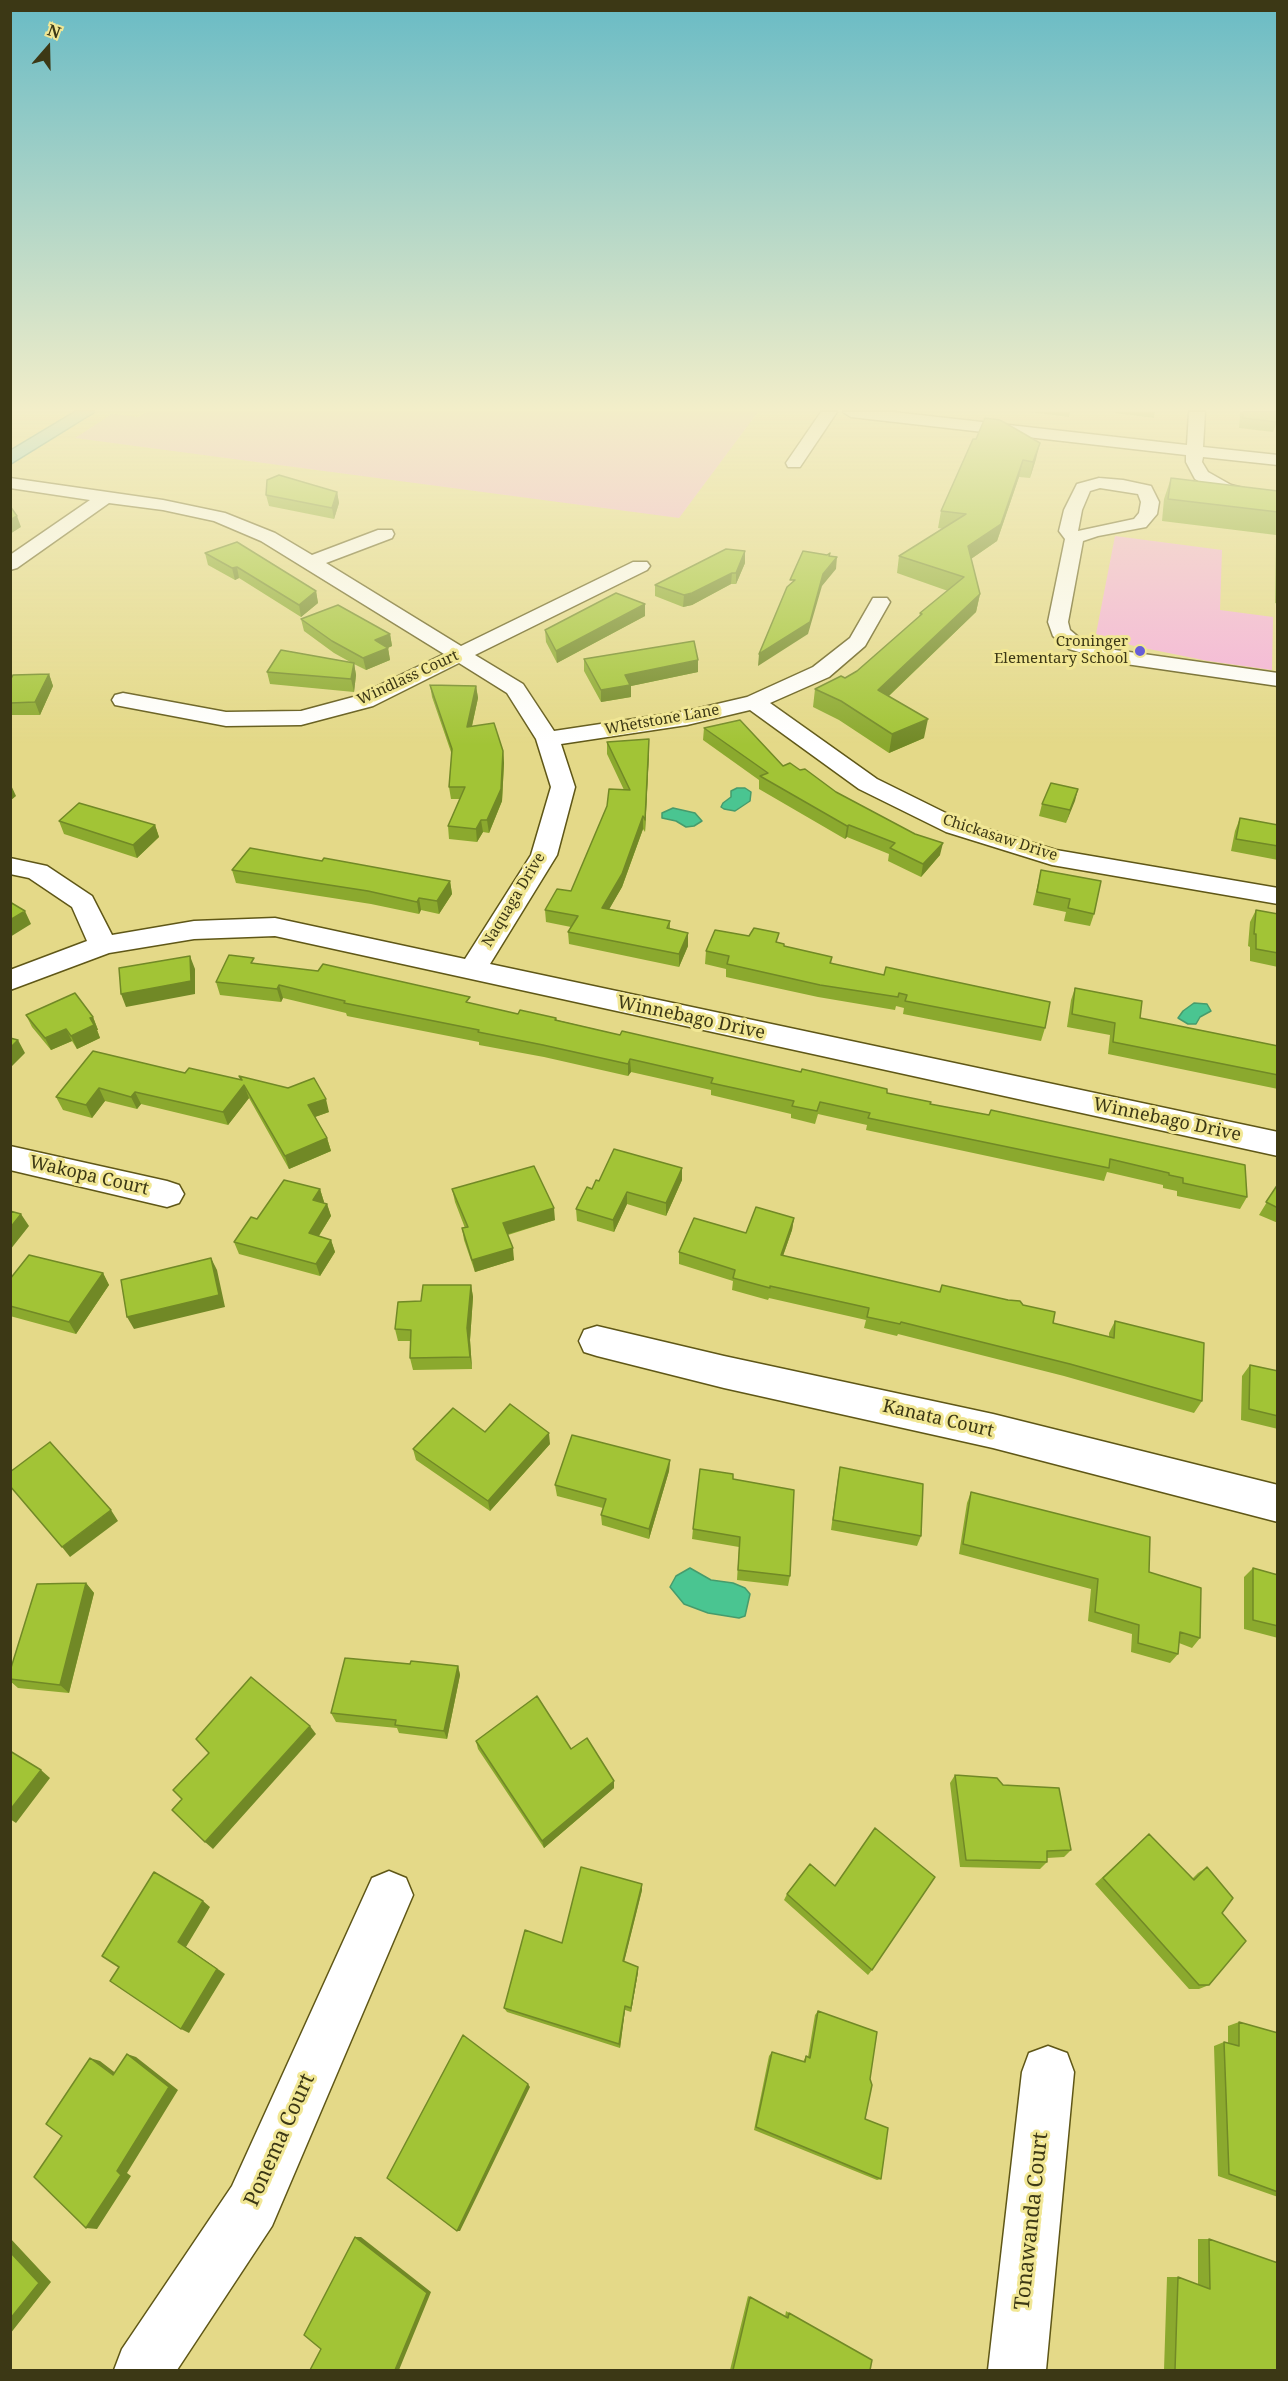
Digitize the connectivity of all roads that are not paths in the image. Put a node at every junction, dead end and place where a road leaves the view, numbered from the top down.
1 (68, 523) edge
2 (234, 523) edge
3 (385, 534) dead end
4 (1074, 538) dead end
5 (311, 562) junction
6 (10, 564) edge
7 (640, 566) dead end
8 (880, 602) dead end
9 (461, 654) junction
10 (1278, 681) edge
11 (123, 700) dead end
12 (754, 702) junction
13 (548, 739) junction
14 (10, 866) edge
15 (1278, 896) edge
16 (103, 945) junction
17 (472, 971) junction
18 (10, 981) edge
19 (1278, 1144) edge
20 (10, 1158) edge
21 (167, 1194) dead end
22 (597, 1341) dead end
23 (1278, 1504) edge
24 (389, 1895) dead end
25 (1048, 2072) dead end
26 (143, 2370) edge
27 (1017, 2370) edge

1 - 6 street
2 - 5 street, Naquaga Drive
3 - 5 street
4 - 10 street
5 - 9 street, Naquaga Drive
7 - 9 street, Windlass Court
8 - 12 street, Whetstone Lane
9 - 11 street, Windlass Court
9 - 13 street, Naquaga Drive
12 - 13 street, Whetstone Lane
12 - 15 street, Chickasaw Drive
13 - 17 street, Naquaga Drive
14 - 16 street
16 - 17 street, Winnebago Drive
16 - 18 street, Winnebago Drive
17 - 19 street, Winnebago Drive
20 - 21 street, Wakopa Court
22 - 23 street, Kanata Court
24 - 26 street, Ponema Court
25 - 27 street, Tonawanda Court

